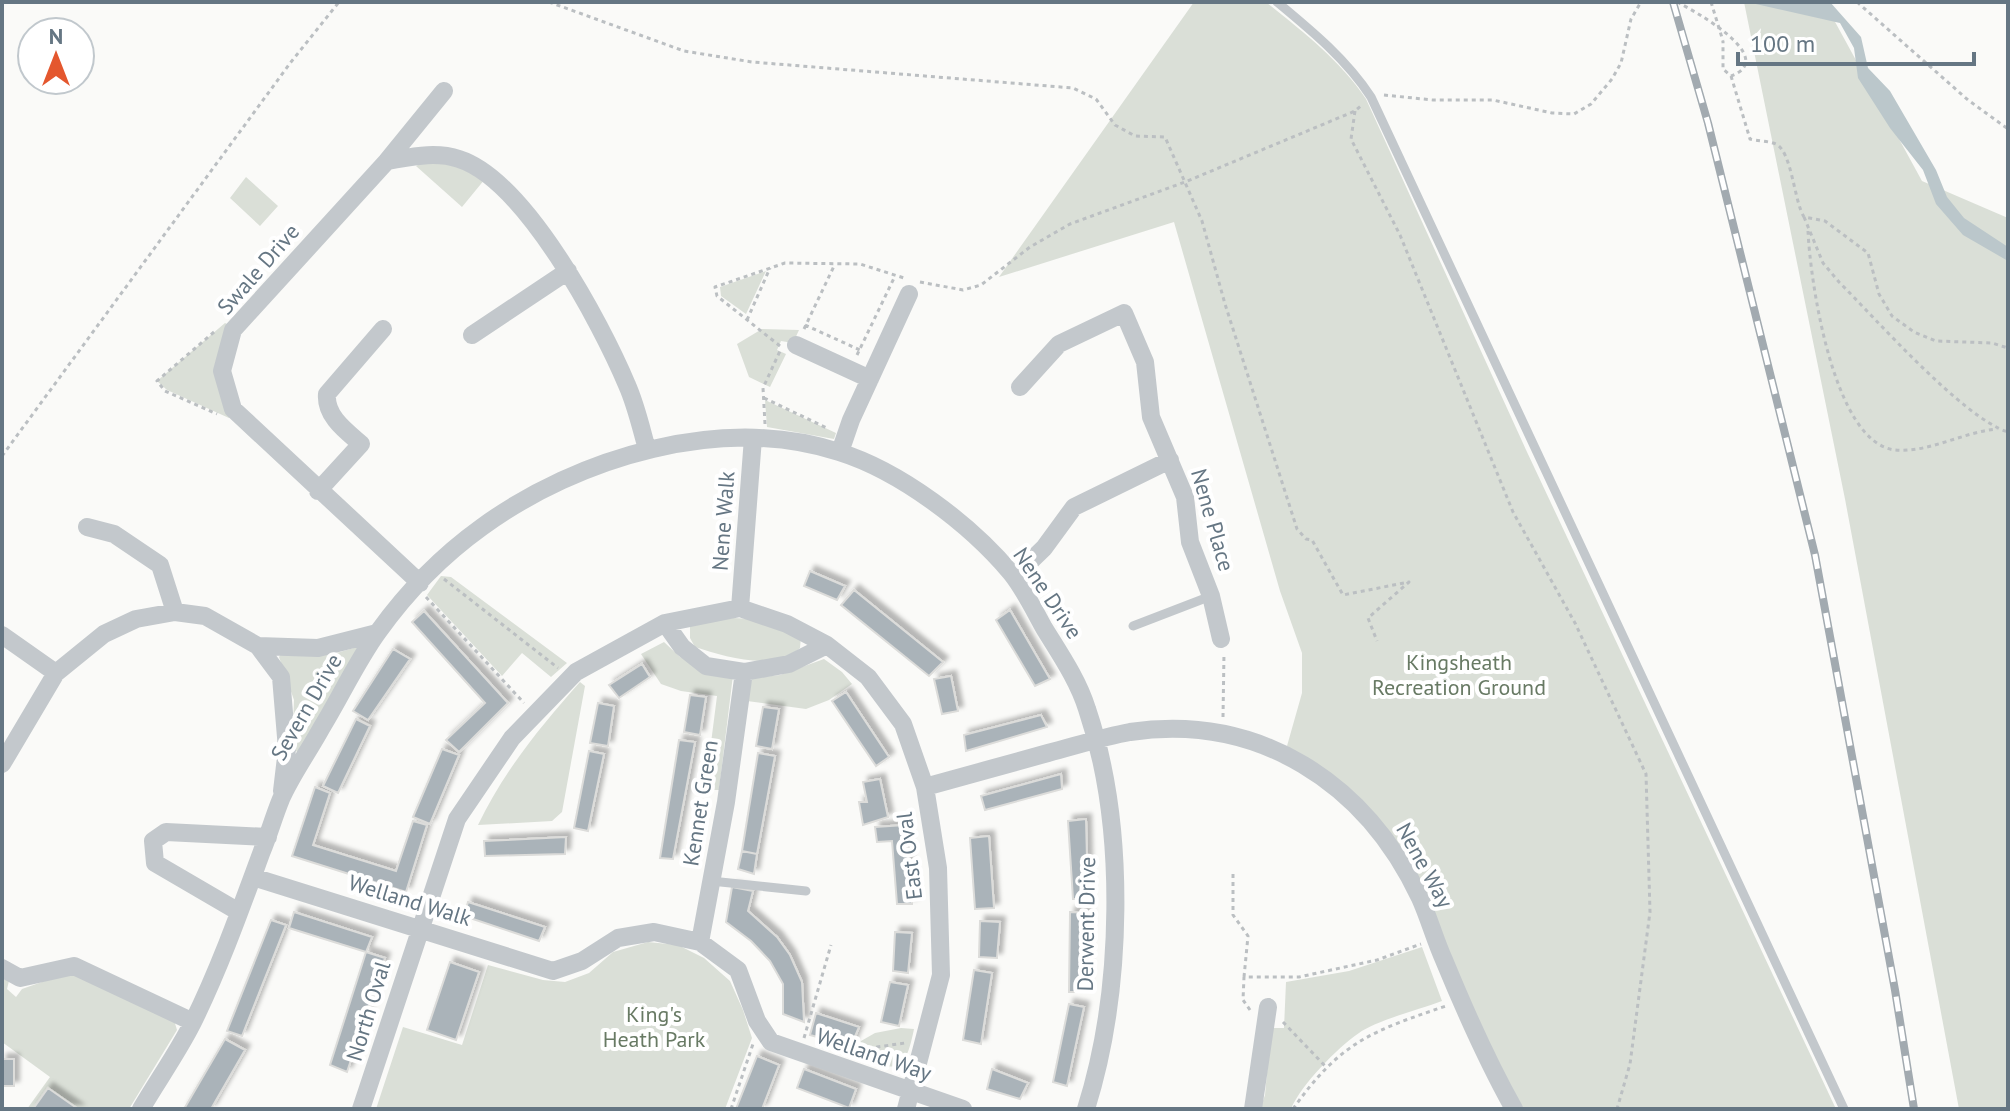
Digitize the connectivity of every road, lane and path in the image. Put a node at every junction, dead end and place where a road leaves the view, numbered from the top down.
1 (339, 2) edge
2 (549, 2) edge
3 (1277, 2) edge
4 (1641, 2) edge
5 (1677, 2) edge
6 (1711, 2) edge
7 (1857, 2) edge
8 (1731, 76) junction
9 (444, 91) dead end
10 (1371, 97) junction
11 (2008, 129) edge
12 (387, 161) junction
13 (1185, 182) junction
14 (1804, 217) junction
15 (1808, 231) junction
16 (770, 268) junction
17 (568, 271) junction
18 (895, 275) junction
19 (909, 294) dead end
20 (242, 320) junction
21 (747, 320) junction
22 (805, 325) dead end
23 (383, 329) dead end
24 (472, 335) dead end
25 (790, 347) joint
26 (2008, 348) edge
27 (859, 350) junction
28 (879, 359) junction
29 (850, 370) junction
30 (870, 379) junction
31 (1020, 387) dead end
32 (764, 398) dead end
33 (217, 414) dead end
34 (1997, 429) junction
35 (2008, 432) edge
36 (753, 438) junction
37 (843, 444) junction
38 (647, 449) junction
39 (2, 456) edge
40 (1170, 460) junction
41 (318, 491) junction
42 (87, 527) dead end
43 (1014, 577) junction
44 (423, 580) junction
45 (1211, 596) junction
46 (740, 608) junction
47 (175, 612) junction
48 (665, 623) junction
49 (1133, 626) dead end
50 (377, 633) junction
51 (2, 635) edge
52 (1221, 639) joint
53 (1377, 641) dead end
54 (827, 645) junction
55 (258, 646) junction
56 (744, 672) junction
57 (56, 673) junction
58 (571, 677) junction
59 (535, 715) junction
60 (1221, 733) junction
61 (1096, 740) junction
62 (2, 764) edge
63 (925, 787) junction
64 (281, 798) junction
65 (268, 837) junction
66 (1233, 874) dead end
67 (253, 877) junction
68 (711, 881) junction
69 (806, 891) dead end
70 (239, 912) junction
71 (420, 927) junction
72 (1436, 938) junction
73 (700, 942) junction
74 (831, 945) dead end
75 (2, 968) edge
76 (1244, 977) junction
77 (1460, 1001) junction
78 (1267, 1016) junction
79 (193, 1022) junction
80 (760, 1025) junction
81 (910, 1043) dead end
82 (799, 1053) junction
83 (1327, 1068) junction
84 (855, 1073) junction
85 (909, 1101) edge
86 (141, 1109) edge
87 (361, 1109) edge
88 (731, 1109) edge
89 (963, 1109) edge
90 (1086, 1109) edge
91 (1253, 1109) edge
92 (1293, 1109) edge
93 (1514, 1109) edge
94 (1617, 1109) edge
95 (1844, 1109) edge

1 - 39 path
2 - 13 path
3 - 10 lane
4 - 10 path
5 - 8 path
6 - 8 path, bridge
7 - 11 path
8 - 14 path
9 - 12 street, Swale Drive
10 - 95 lane
12 - 17 street
12 - 20 street, Swale Drive
13 - 18 path
13 - 53 path
13 - 94 path
14 - 15 path
14 - 26 path
15 - 34 path
15 - 34 path
16 - 18 path
16 - 21 path
16 - 21 path
17 - 24 street
17 - 38 street
18 - 27 path
19 - 28 street
20 - 33 path
20 - 41 street, Swale Drive
21 - 25 path
22 - 27 path
23 - 41 street
25 - 29 street
27 - 28 path
27 - 29 path
28 - 30 street
29 - 30 street
30 - 37 street
31 - 40 street, Nene Place
32 - 37 path
34 - 35 path
36 - 37 street, Nene Drive
36 - 38 street, Nene Drive
36 - 46 street, Nene Walk
37 - 43 street, Nene Drive
38 - 44 street, Severn Drive
40 - 43 street, Nene Place
40 - 45 street, Nene Place
41 - 44 street, Swale Drive
42 - 47 street
43 - 61 street, Nene Drive
44 - 50 street, Severn Drive
44 - 58 path
44 - 59 path
45 - 49 lane
45 - 52 street, Nene Place
46 - 48 street
46 - 54 street, East Oval
47 - 55 street
47 - 57 street
48 - 56 street
48 - 58 street
50 - 55 street
50 - 64 street, Severn Drive
51 - 57 street
52 - 60 path
54 - 56 street
54 - 63 street, East Oval
55 - 64 street
56 - 68 street, Kennet Green
57 - 62 street
58 - 59 street
59 - 71 street
60 - 61 street, Nene Way
60 - 72 street, Nene Way
61 - 63 street, Nene Way
61 - 90 street, Derwent Drive
63 - 85 street, East Oval
64 - 65 street, Severn Drive
65 - 67 street, Severn Drive
65 - 70 street
66 - 76 path
67 - 70 street, Severn Drive
67 - 71 street, Welland Walk
68 - 69 lane
68 - 73 street, Kennet Green
70 - 79 street, Severn Drive
71 - 73 street, Welland Walk
71 - 87 street, North Oval
72 - 76 path
72 - 77 street, Nene Way
73 - 80 street
74 - 82 path
75 - 79 street
76 - 78 path
77 - 83 path
77 - 93 street, Nene Way
78 - 83 path
78 - 91 street
79 - 86 street, Severn Drive
80 - 82 street, Welland Way
80 - 88 path
81 - 84 path
82 - 84 street, Welland Way
83 - 92 path
84 - 85 street, Welland Way
85 - 89 street, Welland Way

